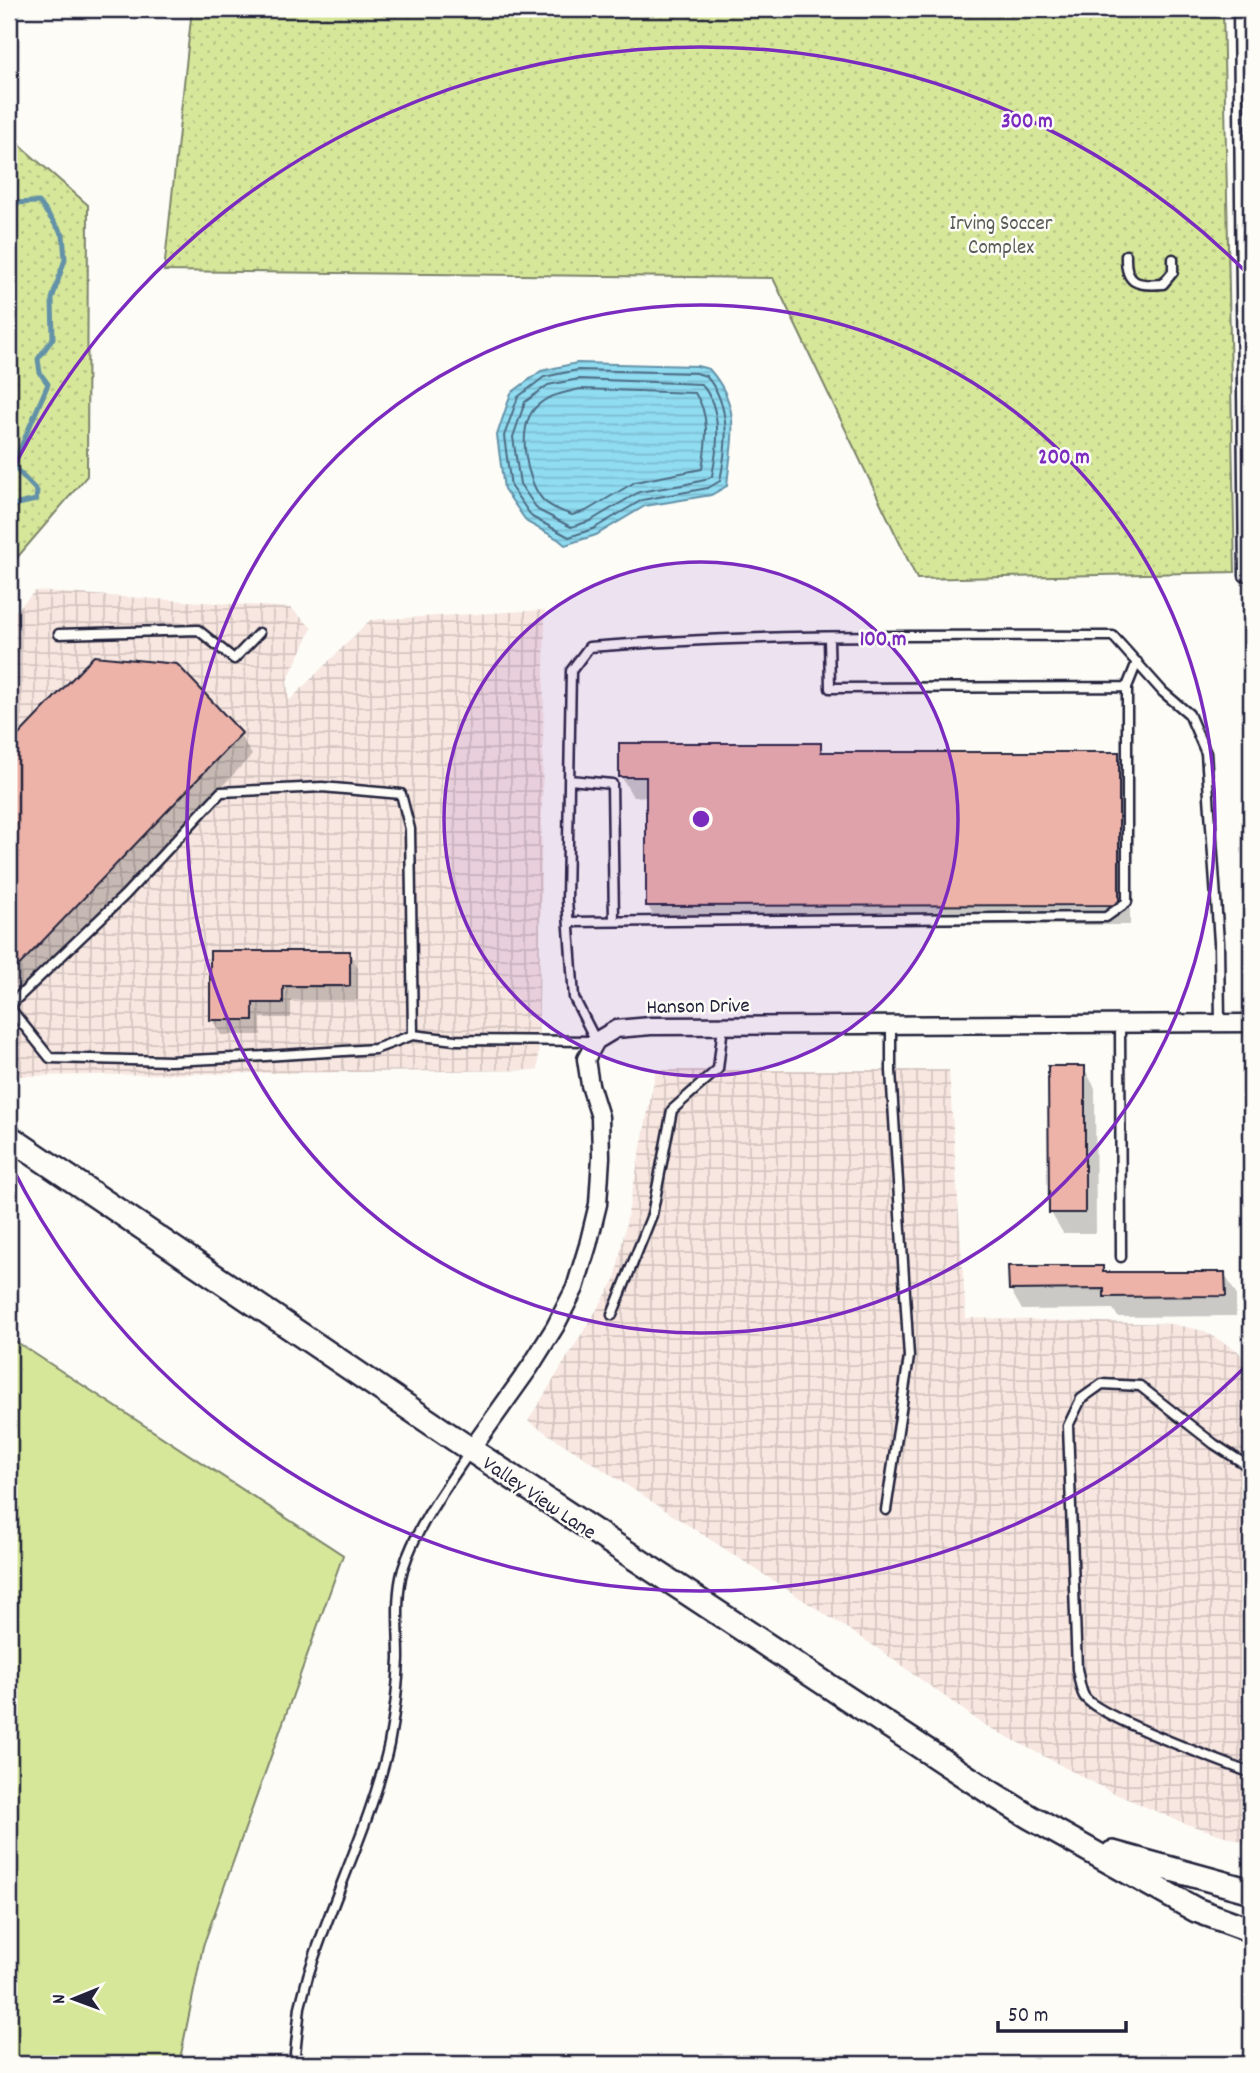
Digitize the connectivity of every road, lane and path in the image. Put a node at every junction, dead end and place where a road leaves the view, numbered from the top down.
1 (1238, 9) edge
2 (1126, 255) dead end
3 (1173, 260) dead end
4 (1247, 346) edge
5 (1251, 576) edge
6 (260, 633) dead end
7 (59, 634) dead end
8 (829, 638) junction
9 (1137, 662) junction
10 (1127, 687) junction
11 (570, 780) junction
12 (614, 921) junction
13 (569, 922) junction
14 (9, 1006) edge
15 (1251, 1023) edge
16 (1220, 1024) junction
17 (1120, 1025) junction
18 (723, 1026) junction
19 (891, 1026) junction
20 (413, 1035) junction
21 (596, 1041) junction
22 (9, 1137) edge
23 (1121, 1256) dead end
24 (612, 1315) dead end
25 (471, 1450) junction
26 (1251, 1468) edge
27 (886, 1510) dead end
28 (1251, 1773) edge
29 (1079, 1843) junction
30 (1251, 1891) edge
31 (1251, 1930) edge
32 (294, 2064) edge

1 - 4 lane
2 - 3 lane
4 - 5 lane
6 - 7 lane
8 - 9 lane
8 - 10 lane
8 - 11 lane
9 - 10 lane
9 - 16 lane
10 - 12 lane
11 - 12 lane
11 - 13 lane
12 - 13 lane
13 - 21 lane
14 - 20 lane
14 - 20 lane
15 - 16 street, Hanson Drive
16 - 17 street, Hanson Drive
17 - 19 street, Hanson Drive
17 - 23 lane
18 - 19 street, Hanson Drive
18 - 21 street, Hanson Drive
18 - 24 lane
19 - 27 lane
20 - 21 lane
21 - 25 street
22 - 25 main road, Valley View Lane
25 - 29 main road, Valley View Lane
25 - 32 lane
26 - 28 lane
29 - 30 main road, Valley View Lane
29 - 31 main road, Valley View Lane

